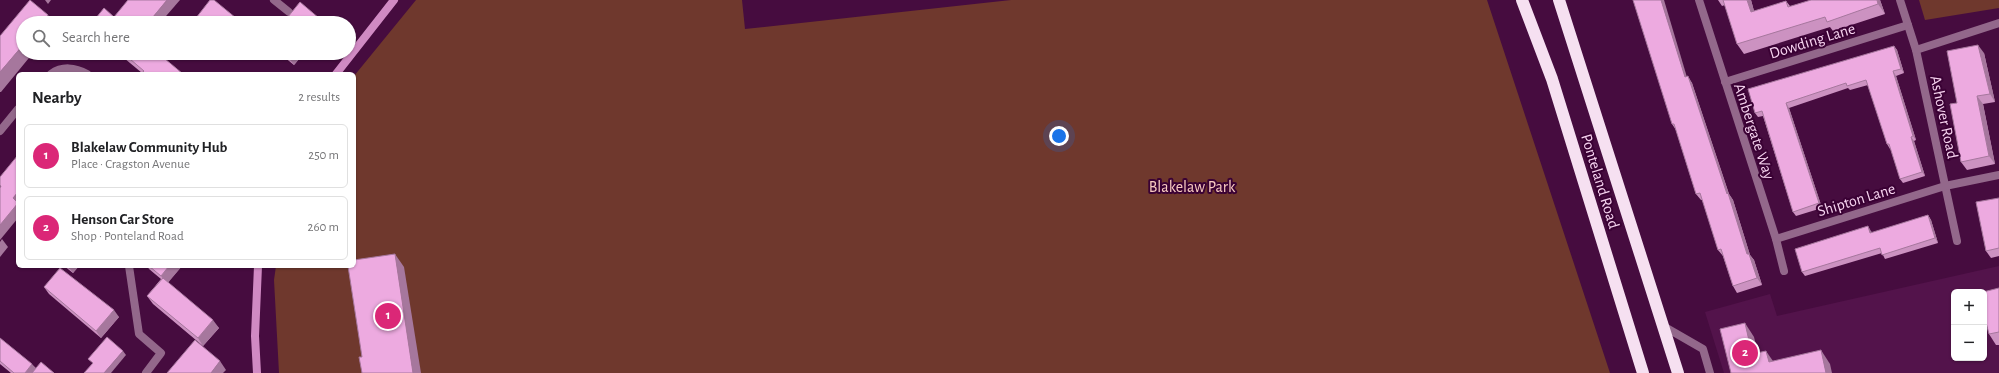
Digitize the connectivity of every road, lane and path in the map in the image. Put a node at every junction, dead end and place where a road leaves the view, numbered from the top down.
1 (274, 0) edge
2 (394, 0) edge
3 (1522, 0) edge
4 (1559, 0) edge
5 (1699, 0) edge
6 (1900, 0) edge
7 (289, 12) dead end
8 (1999, 23) edge
9 (1908, 25) junction
10 (356, 48) edge
11 (1916, 50) junction
12 (347, 60) edge
13 (54, 72) edge
14 (82, 72) edge
15 (338, 72) edge
16 (1725, 82) junction
17 (16, 111) edge
18 (0, 131) edge
19 (1999, 175) edge
20 (1945, 186) junction
21 (1776, 239) junction
22 (1957, 241) dead end
23 (129, 268) edge
24 (258, 268) edge
25 (1784, 271) dead end
26 (1664, 326) junction
27 (146, 373) edge
28 (257, 373) edge
29 (1644, 373) edge
30 (1678, 373) edge
31 (1710, 373) edge

1 - 7 street
2 - 10 street
3 - 29 highway, Ponteland Road
4 - 26 highway, Ponteland Road
5 - 16 street, Ambergate Way
6 - 9 street, Ashover Road
8 - 11 street
9 - 11 street, Ashover Road
9 - 16 street, Dowding Lane
11 - 20 street, Ashover Road
12 - 15 street
13 - 14 street
16 - 21 street, Ambergate Way
17 - 18 street
19 - 20 street, Shipton Lane
20 - 21 street, Shipton Lane
20 - 22 street, Ashover Road
21 - 25 street, Ambergate Way
23 - 27 street
24 - 28 street
26 - 30 highway, Ponteland Road
26 - 31 street

